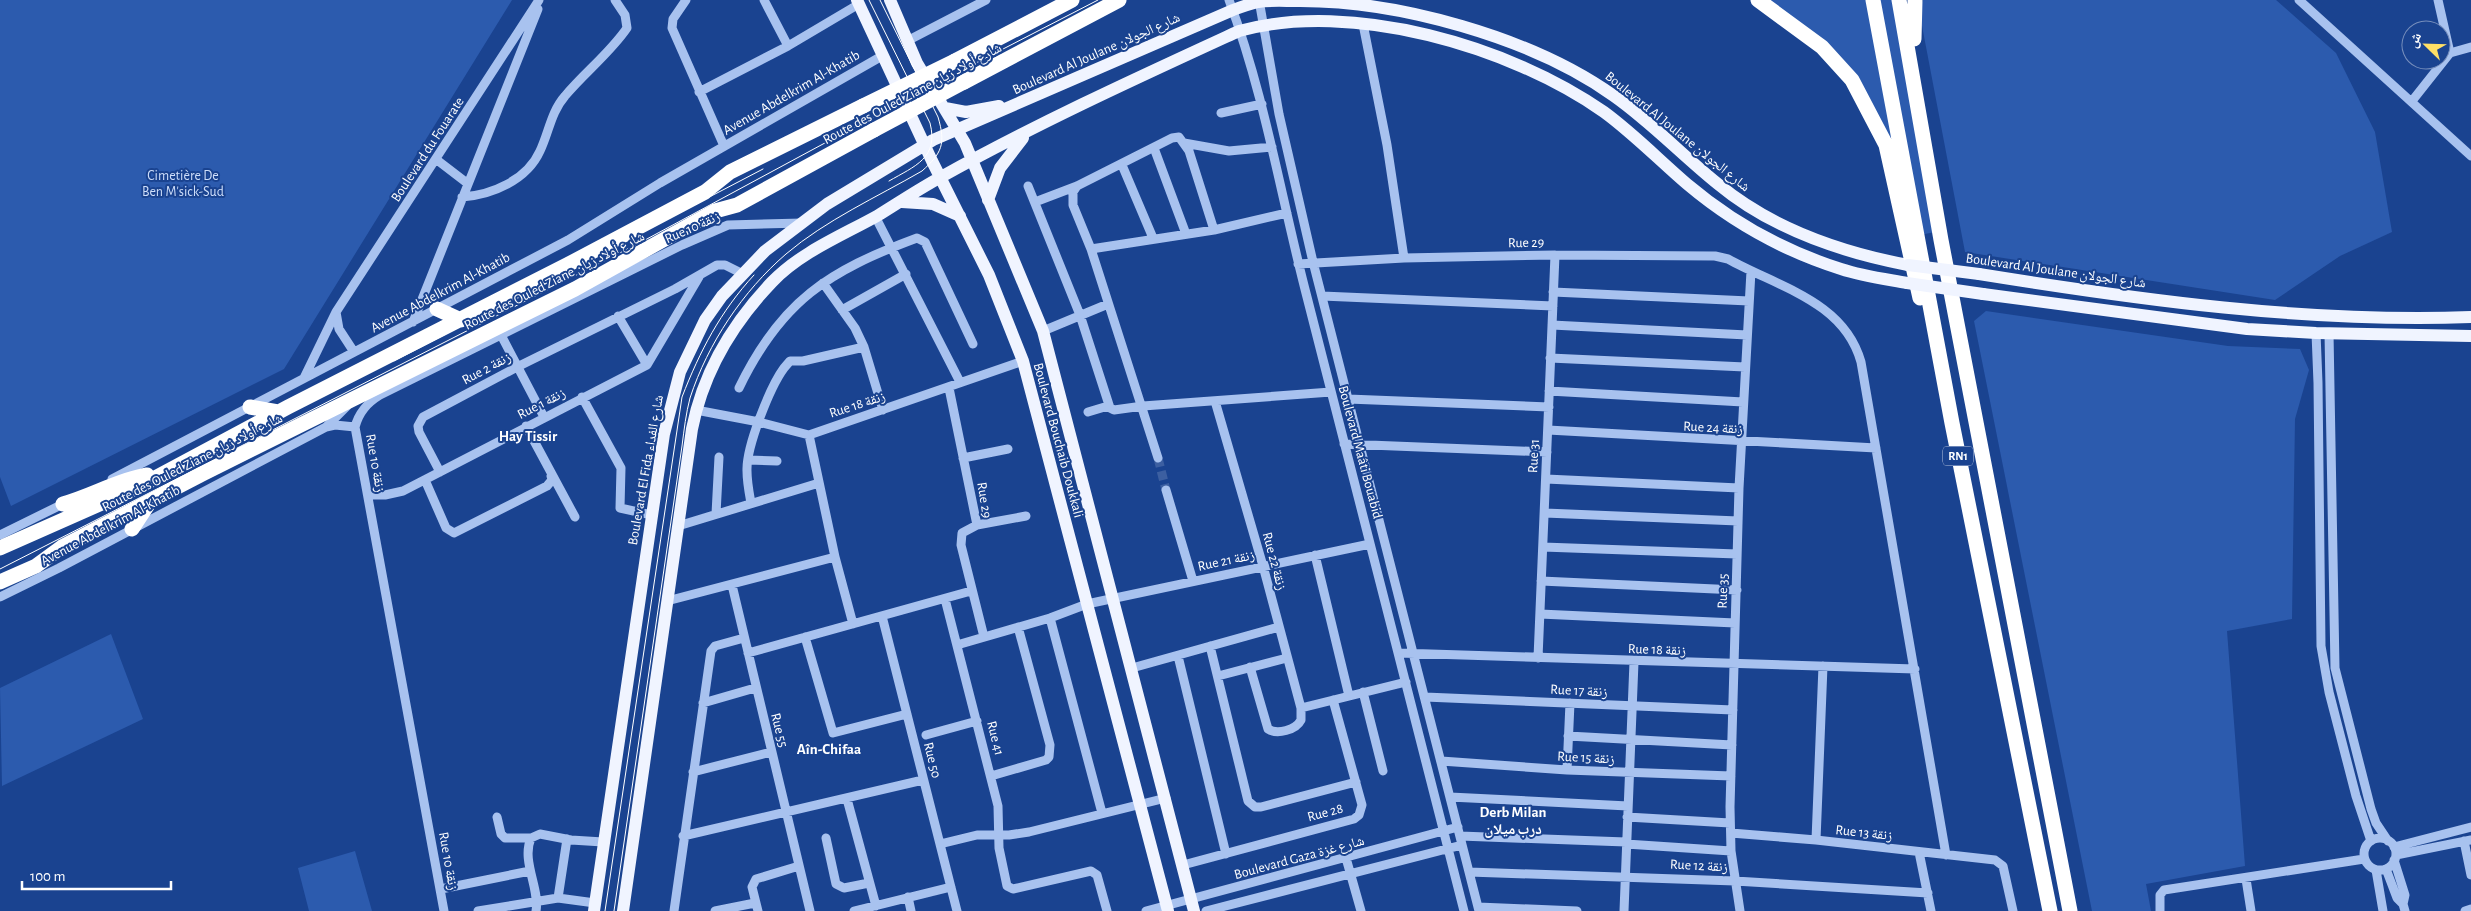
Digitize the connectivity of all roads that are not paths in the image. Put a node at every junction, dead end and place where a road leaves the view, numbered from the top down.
1 (540, 0) edge
2 (616, 0) edge
3 (686, 0) edge
4 (764, 0) edge
5 (890, 0) edge
6 (986, 0) edge
7 (1072, 0) edge
8 (1126, 0) edge
9 (1873, 0) edge
10 (1900, 0) edge
11 (1914, 0) edge
12 (2299, 0) edge
13 (2438, 0) edge
14 (1259, 1) edge
15 (858, 2) edge
16 (1114, 3) edge
17 (1764, 3) edge
18 (1231, 5) edge
19 (2443, 20) edge
20 (1263, 24) junction
21 (1363, 24) junction
22 (1239, 31) junction
23 (907, 41) junction
24 (788, 46) junction
25 (2471, 47) edge
26 (2451, 52) edge
27 (882, 56) junction
28 (2436, 70) edge
29 (1913, 71) junction
30 (1591, 81) junction
31 (700, 92) junction
32 (1580, 97) junction
33 (1025, 101) junction
34 (2412, 101) junction
35 (1262, 104) junction
36 (945, 108) junction
37 (1221, 113) dead end
38 (958, 129) junction
39 (1030, 130) junction
40 (1184, 143) junction
41 (924, 145) junction
42 (724, 146) junction
43 (1272, 146) junction
44 (1154, 148) junction
45 (2471, 156) edge
46 (437, 160) junction
47 (972, 161) junction
48 (1122, 165) junction
49 (941, 177) junction
50 (467, 183) junction
51 (1028, 186) dead end
52 (1077, 186) junction
53 (462, 197) junction
54 (988, 200) junction
55 (899, 202) junction
56 (1035, 202) junction
57 (1287, 213) junction
58 (876, 216) junction
59 (960, 216) junction
60 (802, 223) junction
61 (1214, 230) junction
62 (1186, 234) junction
63 (1153, 238) junction
64 (893, 248) junction
65 (1091, 249) junction
66 (1555, 255) junction
67 (1404, 258) junction
68 (1313, 262) junction
69 (1298, 264) junction
70 (1751, 272) junction
71 (700, 274) junction
72 (743, 274) junction
73 (906, 274) junction
74 (823, 283) junction
75 (1553, 292) junction
76 (1322, 296) junction
77 (1749, 301) junction
78 (1108, 304) junction
79 (1552, 306) junction
80 (437, 309) junction
81 (842, 310) junction
82 (336, 312) junction
83 (1080, 315) junction
84 (618, 316) junction
85 (2471, 317) edge
86 (461, 320) junction
87 (413, 322) junction
88 (1552, 325) junction
89 (1043, 331) junction
90 (2316, 333) junction
91 (2330, 333) junction
92 (501, 335) junction
93 (1747, 335) junction
94 (2471, 336) edge
95 (973, 344) dead end
96 (864, 347) junction
97 (354, 352) junction
98 (1550, 358) junction
99 (1023, 361) junction
100 (647, 364) junction
101 (517, 367) junction
102 (1745, 367) junction
103 (304, 378) junction
104 (960, 382) junction
105 (740, 388) dead end
106 (949, 388) junction
107 (1549, 391) junction
108 (1331, 392) junction
109 (356, 396) junction
110 (582, 397) junction
111 (1348, 399) junction
112 (1215, 401) junction
113 (1743, 402) junction
114 (1108, 406) junction
115 (1143, 406) junction
116 (250, 407) junction
117 (1549, 407) junction
118 (696, 410) junction
119 (883, 410) junction
120 (278, 412) junction
121 (1088, 412) dead end
122 (544, 417) junction
123 (759, 422) junction
124 (1952, 423) junction
125 (526, 426) junction
126 (326, 427) junction
127 (355, 427) junction
128 (1548, 430) junction
129 (809, 435) junction
130 (1742, 442) junction
131 (1344, 444) junction
132 (1360, 444) junction
133 (1876, 448) junction
134 (1008, 449) dead end
135 (1547, 452) junction
136 (719, 457) dead end
137 (963, 458) junction
138 (1158, 458) tunnel mouth
139 (748, 460) junction
140 (777, 461) dead end
141 (166, 472) junction
142 (440, 472) junction
143 (551, 476) junction
144 (1546, 479) junction
145 (425, 480) junction
146 (819, 482) junction
147 (1739, 488) junction
148 (1166, 490) tunnel mouth
149 (368, 495) junction
150 (150, 501) junction
151 (751, 503) junction
152 (63, 504) junction
153 (1545, 513) junction
154 (716, 514) junction
155 (652, 515) junction
156 (1026, 516) dead end
157 (575, 517) dead end
158 (1738, 521) junction
159 (977, 525) junction
160 (678, 526) junction
161 (132, 529) junction
162 (0, 535) edge
163 (1370, 544) junction
164 (1543, 547) junction
165 (0, 548) edge
166 (1737, 554) junction
167 (1315, 556) junction
168 (835, 557) junction
169 (1263, 566) junction
170 (1193, 581) junction
171 (1541, 581) junction
172 (0, 582) edge
173 (732, 585) junction
174 (1737, 590) junction
175 (971, 591) junction
176 (0, 597) edge
177 (1114, 598) junction
178 (945, 599) junction
179 (667, 601) junction
180 (1087, 604) junction
181 (1540, 614) junction
182 (2320, 615) junction
183 (882, 616) junction
184 (1050, 618) junction
185 (2333, 618) junction
186 (1735, 623) junction
187 (853, 624) junction
188 (1018, 627) junction
189 (1279, 627) junction
190 (805, 637) junction
191 (984, 637) junction
192 (744, 638) junction
193 (957, 645) junction
194 (1210, 646) junction
195 (748, 653) junction
196 (1399, 653) junction
197 (1414, 653) junction
198 (1178, 656) junction
199 (1287, 658) junction
200 (1538, 658) junction
201 (1634, 662) junction
202 (1734, 664) junction
203 (1823, 666) junction
204 (1250, 667) junction
205 (1132, 668) junction
206 (1915, 670) junction
207 (1218, 676) junction
208 (1406, 682) junction
209 (755, 688) junction
210 (1363, 692) junction
211 (1349, 696) junction
212 (1425, 697) junction
213 (1333, 700) junction
214 (703, 703) junction
215 (1570, 704) junction
216 (1632, 706) junction
217 (1301, 708) junction
218 (1733, 710) junction
219 (907, 714) junction
220 (977, 721) junction
221 (926, 735) dead end
222 (1568, 736) junction
223 (1631, 739) junction
224 (1732, 745) junction
225 (771, 752) junction
226 (1441, 762) junction
227 (1567, 770) junction
228 (1383, 771) dead end
229 (693, 772) junction
230 (1629, 773) junction
231 (991, 776) junction
232 (1731, 776) junction
233 (923, 780) junction
234 (1356, 782) junction
235 (1450, 797) junction
236 (1166, 798) junction
237 (847, 799) junction
238 (1140, 805) junction
239 (1628, 806) junction
240 (787, 813) junction
241 (1102, 813) junction
242 (497, 817) dead end
243 (1628, 817) junction
244 (1730, 823) junction
245 (2471, 827) edge
246 (1444, 831) junction
247 (1731, 834) junction
248 (683, 836) junction
249 (999, 836) junction
250 (1460, 836) junction
251 (531, 838) junction
252 (826, 838) dead end
253 (569, 839) junction
254 (1816, 840) junction
255 (2468, 840) edge
256 (2371, 841) junction
257 (603, 842) junction
258 (1626, 843) junction
259 (940, 844) junction
260 (1448, 848) junction
261 (1731, 851) junction
262 (2393, 851) junction
263 (1919, 852) junction
264 (1226, 854) junction
265 (1946, 855) junction
266 (1346, 858) junction
267 (2364, 859) junction
268 (1183, 864) junction
269 (799, 866) junction
270 (2381, 869) junction
271 (530, 871) junction
272 (1469, 872) junction
273 (1351, 874) junction
274 (2471, 875) edge
275 (1625, 876) junction
276 (2246, 879) junction
277 (1735, 881) junction
278 (870, 883) junction
279 (951, 887) junction
280 (441, 889) junction
281 (1928, 893) junction
282 (908, 897) junction
283 (560, 898) junction
284 (538, 900) junction
285 (876, 906) junction
286 (1193, 906) edge
287 (594, 907) edge
288 (757, 907) edge
289 (1167, 908) edge
290 (2404, 908) edge
291 (1478, 909) edge
292 (1461, 910) edge
293 (2471, 910) edge
294 (444, 911) edge
295 (478, 911) edge
296 (536, 911) edge
297 (623, 911) edge
298 (674, 911) edge
299 (715, 911) edge
300 (810, 911) edge
301 (854, 911) edge
302 (911, 911) edge
303 (957, 911) edge
304 (1107, 911) edge
305 (1146, 911) edge
306 (1206, 911) edge
307 (1361, 911) edge
308 (1577, 911) edge
309 (1624, 911) edge
310 (1741, 911) edge
311 (1931, 911) edge
312 (2013, 911) edge
313 (2050, 911) edge
314 (2070, 911) edge
315 (2160, 911) edge
316 (2251, 911) edge
317 (2383, 911) edge
318 (2466, 911) edge

1 - 46 street, Boulevard du Fouarate
1 - 50 street
2 - 53 street
3 - 31 street
4 - 24 street
5 - 23 main road, Boulevard Bouchaib Doukkali
6 - 23 street
7 - 86 highway, Route des Ouled Ziane شارع أولاد زيان, bridge
8 - 16 street
9 - 124 highway, RN1
10 - 29 highway, RN1
11 - 29 highway
12 - 34 street
13 - 19 street
14 - 18 main road, Boulevard Al Joulane شارع الجولان
14 - 20 street, Boulevard Maâti Bouabid
14 - 30 main road, Boulevard Al Joulane شارع الجولان
15 - 24 street
15 - 27 main road, Boulevard Bouchaib Doukkali
16 - 109 highway, Route des Ouled Ziane شارع أولاد زيان, bridge
17 - 124 highway
18 - 22 street, Boulevard Maâti Bouabid
18 - 33 main road, Boulevard Al Joulane شارع الجولان
20 - 21 main road
20 - 22 main road
20 - 68 street, Boulevard Maâti Bouabid
21 - 32 main road
21 - 67 street
22 - 35 street, Boulevard Maâti Bouabid
22 - 39 main road
23 - 36 main road, Boulevard Bouchaib Doukkali
24 - 31 street
25 - 26 street
27 - 41 main road, Boulevard Bouchaib Doukkali
27 - 42 street, Avenue Abdelkrim Al-Khatib
28 - 34 street
29 - 314 highway, RN1
30 - 32 main road
30 - 85 main road, Boulevard Al Joulane شارع الجولان, bridge
31 - 42 street
32 - 90 main road, bridge
33 - 36 main road
33 - 38 main road, Boulevard Al Joulane شارع الجولان
34 - 45 street
35 - 37 street
35 - 43 street, Boulevard Maâti Bouabid
36 - 38 main road, Boulevard Bouchaib Doukkali
38 - 41 main road, Boulevard Al Joulane شارع الجولان
38 - 47 main road, Boulevard Bouchaib Doukkali
39 - 47 main road
39 - 54 main road
40 - 43 street
40 - 44 street
40 - 61 street
41 - 49 main road, Boulevard Bouchaib Doukkali
41 - 60 main road, Boulevard El Fida شارع الفداء
42 - 80 street, Avenue Abdelkrim Al-Khatib
43 - 57 street, Boulevard Maâti Bouabid
44 - 48 street
44 - 62 street
46 - 50 street
46 - 82 street, Boulevard du Fouarate
47 - 49 main road
47 - 54 main road, Boulevard Bouchaib Doukkali
48 - 52 street
48 - 63 street
49 - 55 main road
49 - 59 main road, Boulevard Bouchaib Doukkali
50 - 53 street
51 - 56 street
52 - 56 street
52 - 65 street
53 - 87 street
54 - 89 main road, Boulevard Bouchaib Doukkali
55 - 58 main road
55 - 59 main road
56 - 83 street
57 - 61 street
57 - 69 street, Boulevard Maâti Bouabid
58 - 64 street
58 - 118 main road
59 - 99 main road, Boulevard Bouchaib Doukkali
60 - 72 main road, Boulevard El Fida شارع الفداء
60 - 92 street, Rue 10 زنقة
61 - 62 street
62 - 63 street
63 - 65 street
64 - 73 street
64 - 74 street
64 - 95 street
65 - 78 street
66 - 67 street, Rue 29
66 - 70 street, Rue 29
66 - 75 street, Rue 31
67 - 68 street, Rue 29
68 - 69 street, Rue 29
68 - 76 street, Boulevard Maâti Bouabid
69 - 108 street, Boulevard Maâti Bouabid
70 - 77 street, Rue 35
70 - 133 street, Rue 29
71 - 72 street, Rue 2 زنقة
71 - 84 street, Rue 2 زنقة
71 - 100 street
72 - 155 main road, Boulevard El Fida شارع الفداء
73 - 81 street
73 - 104 street
74 - 81 street
74 - 105 street
75 - 77 street
75 - 79 street, Rue 31
76 - 79 street
76 - 111 street, Boulevard Maâti Bouabid
77 - 93 street, Rue 35
78 - 83 street
78 - 115 street
79 - 88 street, Rue 31
80 - 86 highway
80 - 87 street, Avenue Abdelkrim Al-Khatib
81 - 96 street
82 - 97 street
82 - 103 street, Boulevard du Fouarate
83 - 89 street
83 - 114 street
84 - 100 street
84 - 101 street, Rue 2 زنقة
86 - 120 highway, Route des Ouled Ziane شارع أولاد زيان
87 - 97 street, Avenue Abdelkrim Al-Khatib
88 - 93 street
88 - 98 street, Rue 31
89 - 177 main road, Boulevard Bouchaib Doukkali
90 - 91 main road
90 - 182 street
91 - 94 main road
91 - 185 street
92 - 101 street
92 - 127 street, Rue 10 زنقة
93 - 102 street, Rue 35
96 - 119 street
96 - 123 street
97 - 103 street, Avenue Abdelkrim Al-Khatib
98 - 102 street
98 - 107 street, Rue 31
99 - 104 street, Rue 18 زنقة
99 - 180 main road, Boulevard Bouchaib Doukkali
100 - 110 street, Rue 1 زنقة
101 - 122 street
101 - 142 street, Rue 2 زنقة
102 - 113 street, Rue 35
103 - 116 street, Avenue Abdelkrim Al-Khatib
104 - 106 street, Rue 18 زنقة
106 - 119 street, Rue 18 زنقة
106 - 137 street, Rue 29
107 - 113 street
107 - 117 street, Rue 31
108 - 112 street
108 - 131 street, Boulevard Maâti Bouabid
109 - 126 street, Avenue Abdelkrim Al-Khatib
109 - 150 highway, Route des Ouled Ziane شارع أولاد زيان
110 - 122 street, Rue 1 زنقة
110 - 155 street
111 - 117 street
111 - 132 street, Boulevard Maâti Bouabid
112 - 115 street
112 - 169 street, Rue 22 زنقة
113 - 130 street, Rue 35
114 - 115 street
114 - 121 street
115 - 138 street
116 - 120 highway
116 - 152 street, Avenue Abdelkrim Al-Khatib
117 - 128 street, Rue 31
118 - 123 street
118 - 160 main road
119 - 129 street, Rue 18 زنقة
120 - 141 highway, Route des Ouled Ziane شارع أولاد زيان
122 - 125 street, Rue 1 زنقة
123 - 129 street
123 - 139 street
124 - 313 highway, RN1
125 - 142 street, Rue 1 زنقة
125 - 143 street
126 - 127 street
126 - 161 street, Avenue Abdelkrim Al-Khatib
127 - 149 street, Rue 10 زنقة
128 - 130 street, Rue 24 زنقة
128 - 135 street, Rue 31
129 - 146 street
130 - 133 street, Rue 24 زنقة
130 - 147 street, Rue 35
131 - 132 street
131 - 163 street, Boulevard Maâti Bouabid
132 - 135 street
132 - 197 street, Boulevard Maâti Bouabid
133 - 206 street, Rue 29
134 - 137 street
135 - 144 street, Rue 31
136 - 154 street
137 - 159 street, Rue 29
139 - 140 street
139 - 151 street
141 - 152 highway
141 - 165 highway, Route des Ouled Ziane شارع أولاد زيان
142 - 145 street, Rue 1 زنقة
143 - 145 street
143 - 157 street
144 - 147 street
144 - 153 street, Rue 31
145 - 149 street, Rue 1 زنقة
146 - 151 street
146 - 168 street
147 - 158 street, Rue 35
148 - 170 street
149 - 280 street, Rue 10 زنقة
150 - 161 highway
150 - 172 highway, Route des Ouled Ziane شارع أولاد زيان
151 - 154 street
152 - 162 street, Avenue Abdelkrim Al-Khatib
153 - 158 street
153 - 164 street, Rue 31
154 - 160 street
155 - 257 main road, Boulevard El Fida شارع الفداء
156 - 159 street
158 - 166 street, Rue 35
159 - 175 street, Rue 29
160 - 179 main road
161 - 176 street, Avenue Abdelkrim Al-Khatib
163 - 167 street, Rue 21 زنقة
163 - 196 street, Boulevard Maâti Bouabid
164 - 166 street
164 - 171 street, Rue 31
166 - 174 street, Rue 35
167 - 169 street, Rue 21 زنقة
167 - 211 street
168 - 173 street
168 - 187 street
169 - 170 street, Rue 21 زنقة
169 - 189 street, Rue 22 زنقة
170 - 177 street, Rue 21 زنقة
171 - 174 street
171 - 181 street, Rue 31
173 - 179 street
173 - 192 street, Rue 55
174 - 186 street, Rue 35
175 - 178 street
175 - 191 street, Rue 29
177 - 180 street, Rue 21 زنقة
177 - 205 main road, Boulevard Bouchaib Doukkali
178 - 183 street
178 - 193 street, Rue 41
179 - 297 main road
180 - 184 street, Rue 21 زنقة
180 - 238 main road, Boulevard Bouchaib Doukkali
181 - 186 street
181 - 200 street, Rue 31
182 - 185 street
182 - 256 street
183 - 187 street
183 - 219 street, Rue 50
184 - 188 street, Rue 21 زنقة
184 - 241 street
185 - 262 street
186 - 202 street, Rue 35
187 - 190 street
188 - 191 street, Rue 21 زنقة
188 - 231 street
189 - 194 street
189 - 199 street, Rue 22 زنقة
190 - 195 street
190 - 219 street
191 - 193 street, Rue 21 زنقة
192 - 195 street, Rue 55
192 - 214 street
193 - 220 street, Rue 41
194 - 198 street
194 - 207 street
195 - 209 street, Rue 55
196 - 197 street, Rue 18 زنقة
196 - 208 street, Boulevard Maâti Bouabid
197 - 200 street, Rue 18 زنقة
197 - 212 street, Boulevard Maâti Bouabid
198 - 205 street
198 - 264 street
199 - 204 street
199 - 217 street, Rue 22 زنقة
200 - 201 street, Rue 18 زنقة
201 - 202 street, Rue 18 زنقة
201 - 216 street
202 - 203 street, Rue 18 زنقة
202 - 218 street, Rue 35
203 - 206 street, Rue 18 زنقة
203 - 254 street
204 - 207 street
204 - 217 street
205 - 236 main road, Boulevard Bouchaib Doukkali
206 - 265 street, Rue 29
207 - 234 street
208 - 210 street
208 - 246 street, Boulevard Maâti Bouabid
209 - 214 street
209 - 225 street, Rue 55
210 - 211 street
210 - 228 street
211 - 213 street
212 - 215 street, Rue 17 زنقة
212 - 226 street, Boulevard Maâti Bouabid
213 - 217 street
213 - 234 street, Rue 28
214 - 229 street
215 - 216 street, Rue 17 زنقة
215 - 222 street
216 - 218 street, Rue 17 زنقة
216 - 223 street
218 - 224 street, Rue 35
219 - 233 street, Rue 50
220 - 221 street
220 - 231 street, Rue 41
222 - 223 street
222 - 227 street
223 - 224 street
223 - 230 street
224 - 232 street, Rue 35
225 - 229 street
225 - 240 street, Rue 55
226 - 227 street, Rue 15 زنقة
226 - 235 street, Boulevard Maâti Bouabid
227 - 230 street, Rue 15 زنقة
229 - 248 street
230 - 232 street, Rue 15 زنقة
230 - 239 street
231 - 249 street, Rue 41
232 - 244 street, Rue 35
233 - 237 street
233 - 259 street, Rue 50
234 - 264 street, Rue 28
235 - 239 street
235 - 250 street, Boulevard Maâti Bouabid
236 - 238 street
236 - 268 main road, Boulevard Bouchaib Doukkali
237 - 240 street
237 - 278 street
238 - 241 street
238 - 289 main road, Boulevard Bouchaib Doukkali
239 - 243 street
240 - 248 street
240 - 269 street, Rue 55
241 - 249 street
242 - 251 street
243 - 244 street
243 - 258 street
244 - 247 street, Rue 35
245 - 262 street
246 - 250 street, Boulevard Gaza شارع غزة
246 - 260 street, Boulevard Maâti Bouabid
246 - 266 street, Boulevard Gaza شارع غزة
247 - 254 street, Rue 13 زنقة
247 - 261 street, Rue 35
248 - 298 street
249 - 259 street
249 - 304 street, Rue 41
250 - 258 street
250 - 260 street, Boulevard Gaza شارع غزة
250 - 272 street, Boulevard Maâti Bouabid
251 - 253 street
251 - 271 street
252 - 278 street
253 - 257 street
253 - 283 street
254 - 263 street, Rue 13 زنقة
255 - 262 street
255 - 274 street
256 - 262 street
256 - 267 street
257 - 287 main road, Boulevard El Fida شارع الفداء
258 - 261 street
258 - 275 street
259 - 279 street, Rue 50
260 - 273 street, Boulevard Gaza شارع غزة
260 - 292 street, Boulevard Maâti Bouabid
261 - 277 street, Rue 35
262 - 270 street
262 - 290 street
263 - 265 street, Rue 13 زنقة
263 - 281 street
264 - 268 street, Rue 28
265 - 312 street, Rue 13 زنقة
266 - 273 street
266 - 286 street, Boulevard Gaza شارع غزة
267 - 270 street
267 - 276 street
268 - 286 main road, Boulevard Bouchaib Doukkali
269 - 288 street
269 - 300 street, Rue 55
270 - 290 street
270 - 317 street
271 - 280 street
271 - 284 street
272 - 275 street, Rue 12 زنقة
272 - 291 street, Boulevard Maâti Bouabid
273 - 306 street, Boulevard Gaza شارع غزة
273 - 307 street
275 - 277 street, Rue 12 زنقة
275 - 309 street
276 - 315 street
276 - 316 street
277 - 281 street, Rue 12 زنقة
277 - 310 street, Rue 35
278 - 285 street
279 - 282 street
279 - 303 street, Rue 50
280 - 294 street, Rue 10 زنقة
281 - 311 street
282 - 285 street
282 - 302 street
283 - 284 street
283 - 287 street
284 - 295 street
284 - 296 street
285 - 301 street
286 - 289 street, Boulevard Gaza شارع غزة
288 - 299 street
289 - 305 street, Boulevard Gaza شارع غزة
291 - 308 street
293 - 318 street

